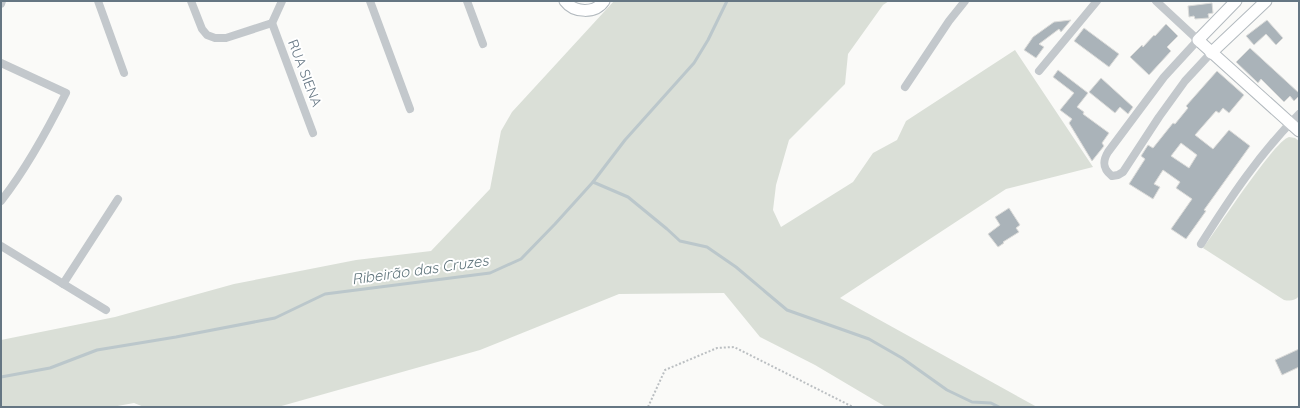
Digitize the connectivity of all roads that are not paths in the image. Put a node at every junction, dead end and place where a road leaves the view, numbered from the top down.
1 (2, 1) edge
2 (98, 1) edge
3 (191, 1) edge
4 (282, 1) edge
5 (370, 1) edge
6 (467, 1) edge
7 (565, 1) edge
8 (604, 1) edge
9 (965, 1) edge
10 (1097, 1) edge
11 (1156, 1) edge
12 (1236, 1) edge
13 (1266, 1) edge
14 (1, 4) edge
15 (272, 24) junction
16 (1198, 40) junction
17 (483, 44) dead end
18 (1211, 53) junction
19 (1, 63) edge
20 (1039, 71) dead end
21 (124, 73) dead end
22 (905, 87) dead end
23 (410, 109) dead end
24 (1299, 114) edge
25 (1290, 123) junction
26 (1299, 131) edge
27 (313, 132) dead end
28 (118, 199) dead end
29 (1, 201) edge
30 (1201, 244) dead end
31 (1, 246) edge
32 (63, 284) junction
33 (106, 310) dead end

1 - 14 street
2 - 21 street
3 - 15 street
4 - 15 street
5 - 23 street
6 - 17 street
7 - 8 street
9 - 22 street
10 - 20 street
11 - 16 street
12 - 16 street
13 - 18 street
15 - 27 street, RUA SIENA
16 - 18 street
16 - 18 street
18 - 25 street
19 - 29 street
24 - 25 street
25 - 26 street
25 - 30 street
28 - 32 street
31 - 32 street
32 - 33 street

